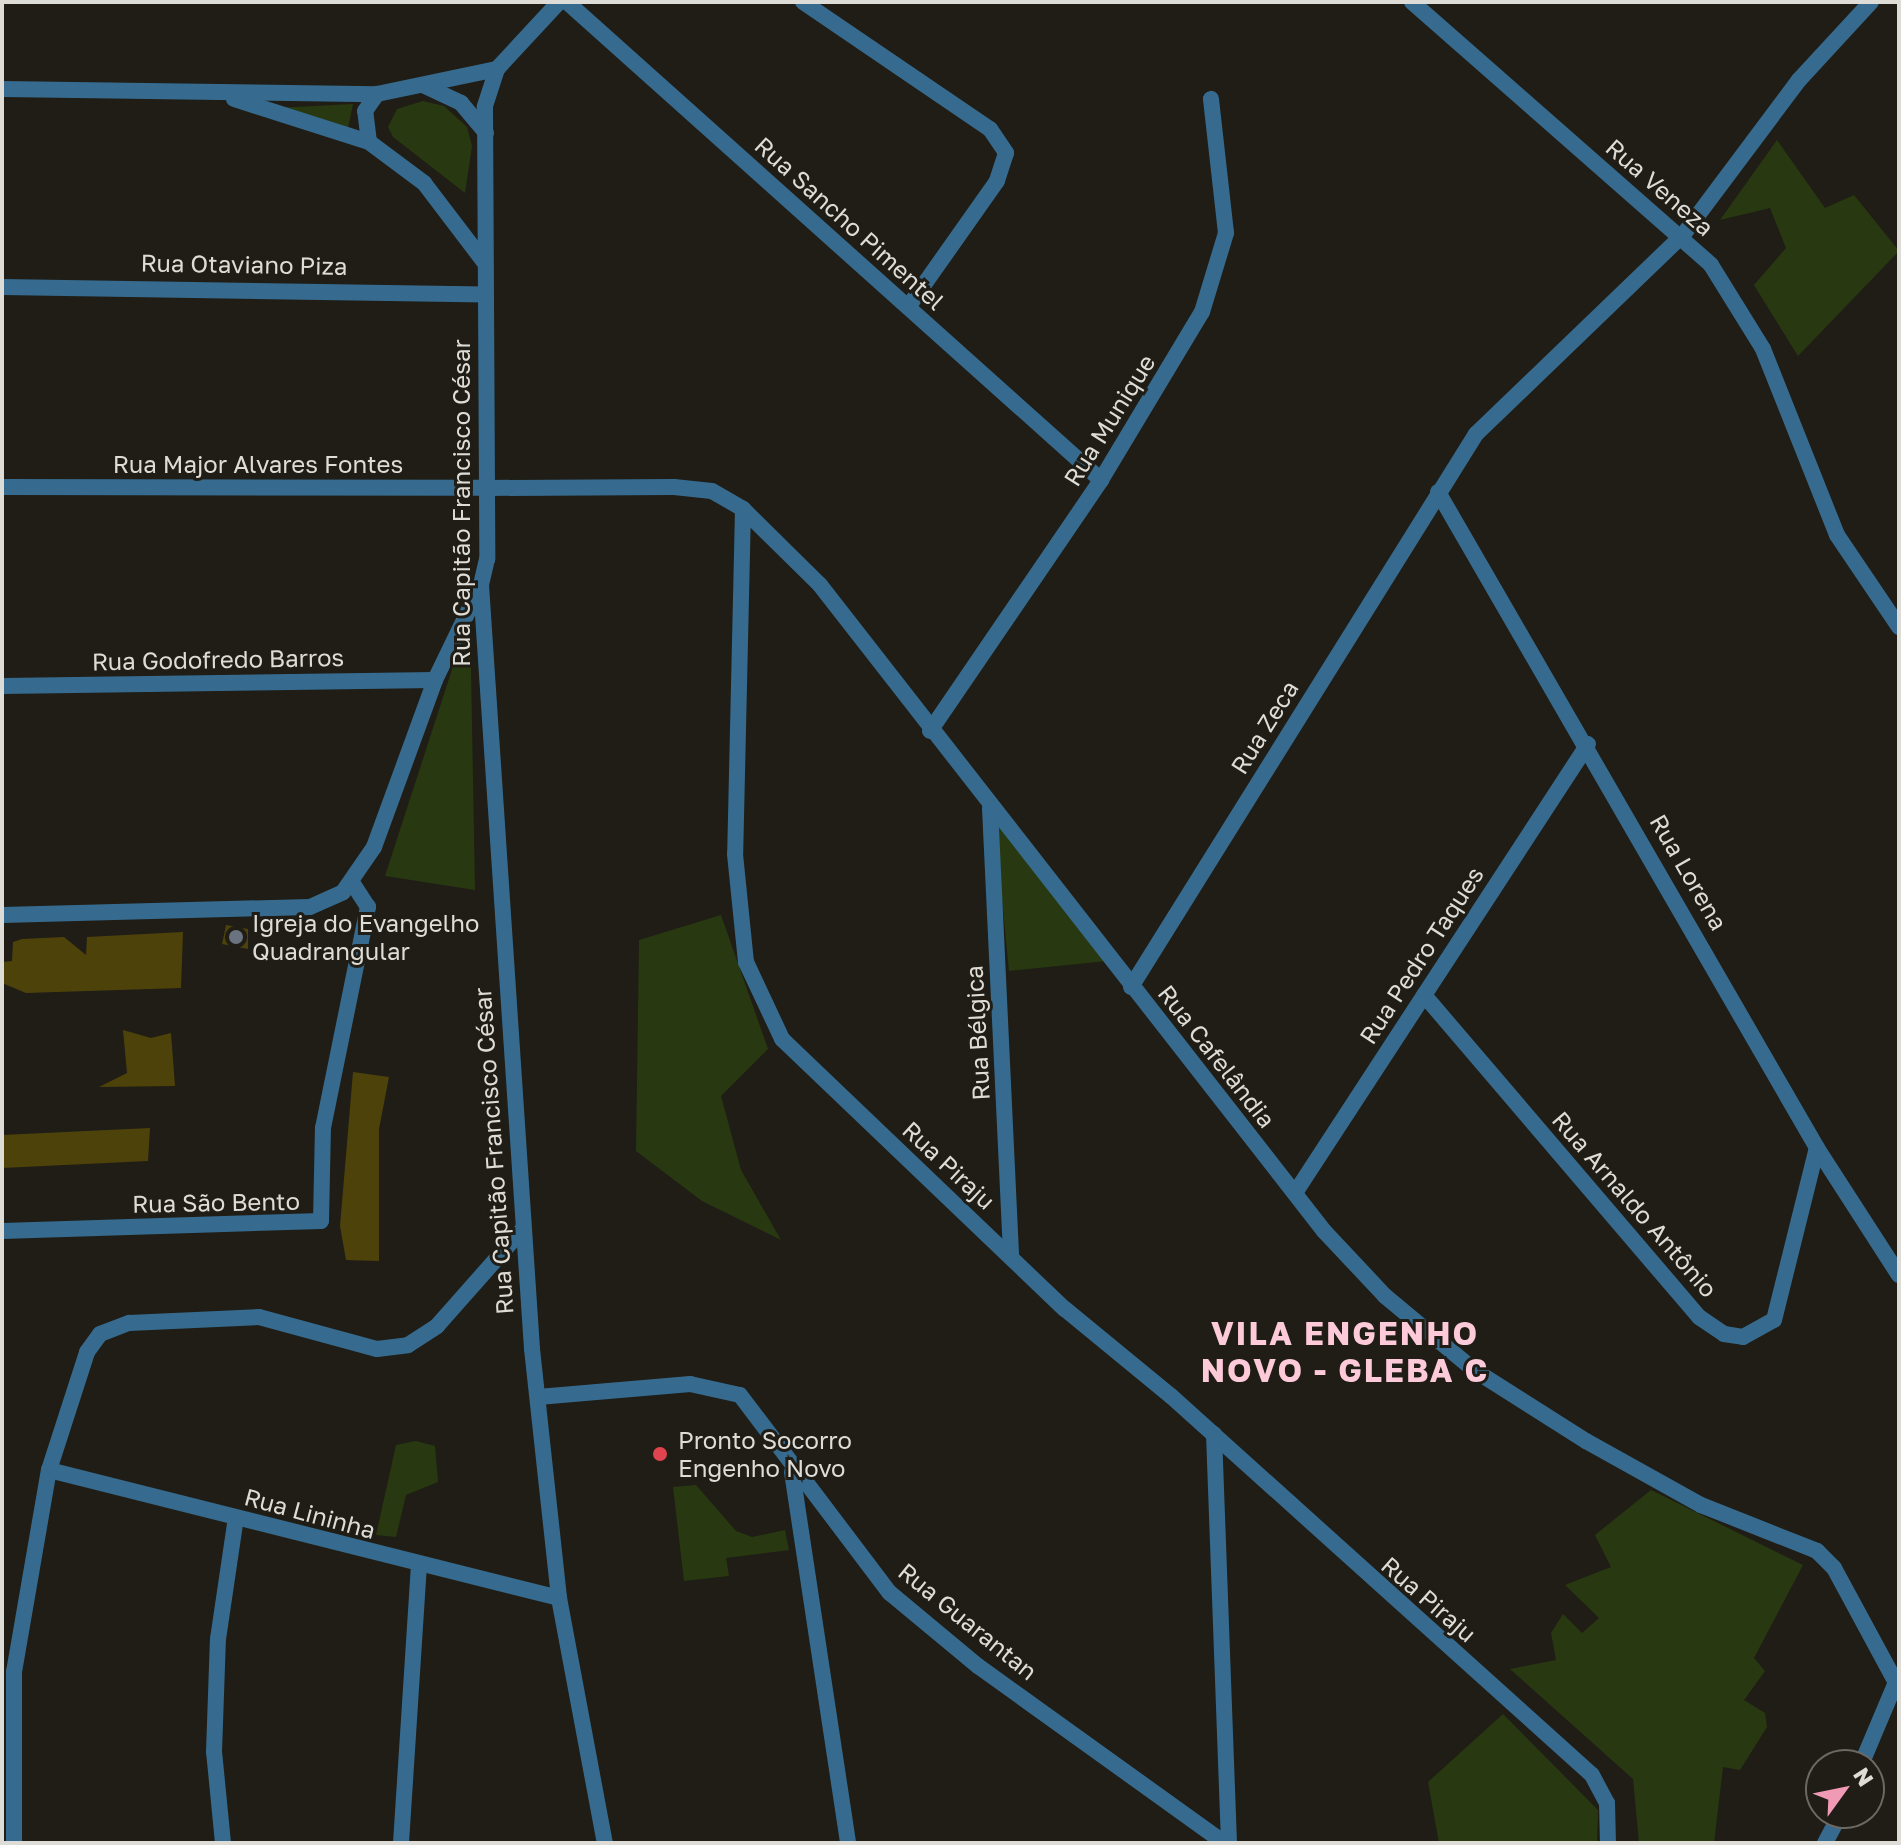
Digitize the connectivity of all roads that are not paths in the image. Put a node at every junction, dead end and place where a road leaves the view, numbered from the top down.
1 (559, 2) edge
2 (567, 2) edge
3 (803, 2) edge
4 (1412, 2) edge
5 (1871, 2) edge
6 (497, 69) junction
7 (425, 86) junction
8 (2, 89) edge
9 (377, 94) junction
10 (221, 95) junction
11 (1211, 99) dead end
12 (487, 134) junction
13 (369, 142) junction
14 (1683, 235) junction
15 (485, 263) junction
16 (2, 287) edge
17 (486, 295) junction
18 (908, 307) junction
19 (1101, 480) junction
20 (2, 487) edge
21 (486, 488) junction
22 (514, 489) joint
23 (1438, 492) junction
24 (743, 509) junction
25 (481, 585) junction
26 (1899, 627) edge
27 (435, 680) junction
28 (2, 686) edge
29 (930, 731) junction
30 (1588, 744) junction
31 (990, 808) junction
32 (352, 882) junction
33 (2, 915) edge
34 (1131, 987) junction
35 (1424, 995) junction
36 (1817, 1148) junction
37 (1295, 1193) junction
38 (2, 1231) edge
39 (521, 1231) junction
40 (1011, 1256) junction
41 (1899, 1275) edge
42 (538, 1397) junction
43 (1214, 1434) junction
44 (49, 1470) junction
45 (792, 1470) junction
46 (236, 1517) junction
47 (419, 1568) junction
48 (559, 1598) junction
49 (1898, 1685) edge
50 (1868, 1749) edge
51 (14, 1843) edge
52 (223, 1843) edge
53 (401, 1843) edge
54 (605, 1843) edge
55 (848, 1843) edge
56 (1226, 1843) edge
57 (1608, 1843) edge

1 - 6 street
2 - 18 street, Rua Sancho Pimentel
3 - 18 street
4 - 14 street, Rua Veneza
5 - 14 street, Rua Zeca
6 - 7 street
6 - 12 street, Rua Capitão Francisco César
7 - 9 street
7 - 12 street
8 - 10 street
9 - 10 street
9 - 13 street
10 - 13 street
11 - 19 street, Rua Munique
12 - 15 street, Rua Capitão Francisco César
13 - 15 street
14 - 23 street, Rua Zeca
14 - 26 street, Rua Veneza
15 - 17 street, Rua Capitão Francisco César
16 - 17 street, Rua Otaviano Piza
17 - 21 street, Rua Capitão Francisco César
18 - 19 street, Rua Sancho Pimentel
19 - 29 street, Rua Munique
20 - 21 street, Rua Major Alvares Fontes
21 - 22 street, Rua Major Alvares Fontes
21 - 25 street, Rua Capitão Francisco César
22 - 24 street, Rua Cafelândia
23 - 30 street, Rua Lorena
23 - 34 street, Rua Zeca
24 - 29 street, Rua Cafelândia
24 - 40 street, Rua Piraju
25 - 27 street
25 - 39 street, Rua Capitão Francisco César
27 - 28 street, Rua Godofredo Barros
27 - 32 street
29 - 31 street, Rua Cafelândia
30 - 35 street, Rua Pedro Taques
30 - 36 street, Rua Lorena
31 - 34 street, Rua Cafelândia
31 - 40 street, Rua Bélgica
32 - 33 street
32 - 38 street, Rua São Bento
34 - 37 street, Rua Cafelândia
35 - 36 street, Rua Arnaldo Antônio
35 - 37 street, Rua Pedro Taques
36 - 41 street, Rua Lorena
37 - 49 street, Rua Cafelândia
39 - 42 street, Rua Capitão Francisco César
39 - 44 street
40 - 43 street, Rua Piraju
42 - 45 street, Rua Guarantan
42 - 48 street, Rua Capitão Francisco César
43 - 56 street
43 - 57 street, Rua Piraju
44 - 46 street, Rua Lininha
44 - 51 street
45 - 55 street
45 - 56 street, Rua Guarantan
46 - 47 street, Rua Lininha
46 - 52 street
47 - 48 street, Rua Lininha
47 - 53 street
48 - 54 street, Rua Capitão Francisco César
49 - 50 street

